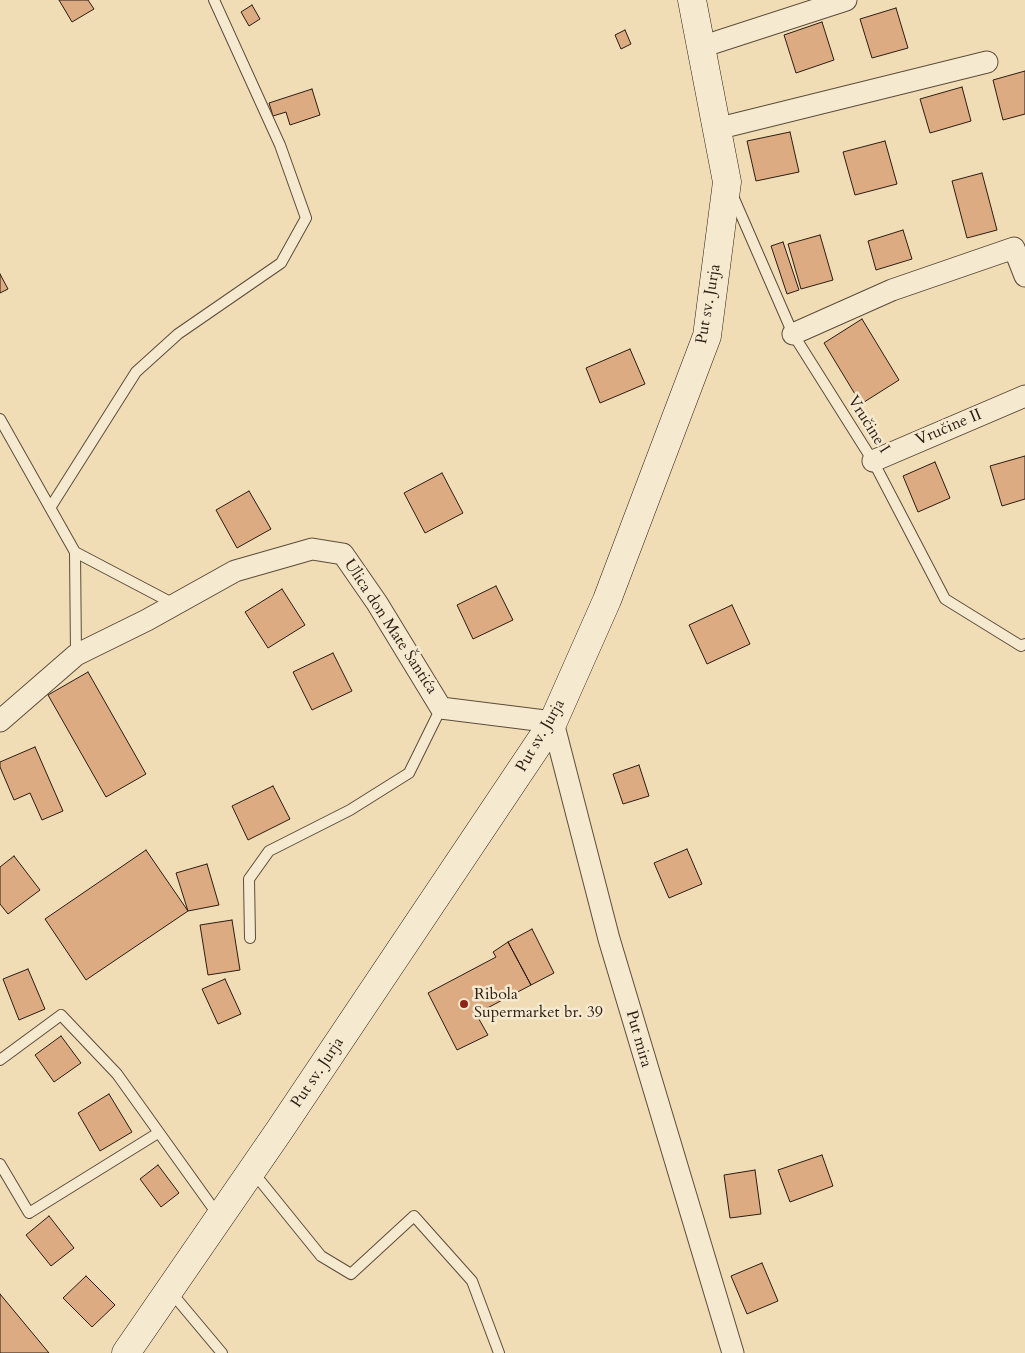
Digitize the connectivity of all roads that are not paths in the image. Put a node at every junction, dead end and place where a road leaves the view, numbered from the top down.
1 (214, 0) edge
2 (692, 0) edge
3 (846, 0) edge
4 (701, 47) junction
5 (987, 62) dead end
6 (716, 128) junction
7 (727, 182) junction
8 (1025, 276) edge
9 (793, 334) junction
10 (1025, 396) edge
11 (0, 419) edge
12 (872, 461) junction
13 (50, 508) junction
14 (75, 552) junction
15 (175, 604) junction
16 (1025, 644) edge
17 (76, 655) junction
18 (441, 708) junction
19 (0, 720) edge
20 (553, 722) junction
21 (250, 938) dead end
22 (0, 1060) edge
23 (158, 1133) junction
24 (0, 1164) edge
25 (251, 1169) junction
26 (219, 1215) junction
27 (170, 1290) junction
28 (126, 1353) edge
29 (222, 1353) edge
30 (499, 1353) edge
31 (733, 1353) edge

1 - 13 lane
2 - 4 street, Put sv. Jurja
3 - 4 street
4 - 6 street, Put sv. Jurja
5 - 6 street
6 - 7 street, Put sv. Jurja
7 - 9 lane, Vručine I
7 - 20 street, Put sv. Jurja
8 - 9 street
9 - 12 lane, Vručine I
10 - 12 street, Vručine II
11 - 13 lane
12 - 16 lane, Vručine I
13 - 14 lane
14 - 15 lane
14 - 17 lane
15 - 17 street, Ulica don Mate Šantića
15 - 18 street, Ulica don Mate Šantića
17 - 19 street, Ulica don Mate Šantića
18 - 20 street, Ulica don Mate Šantića
18 - 21 lane
20 - 25 street, Put sv. Jurja
20 - 31 street, Put mira
22 - 23 lane
23 - 24 lane
23 - 26 lane
25 - 26 street, Put sv. Jurja
25 - 30 lane
26 - 27 street, Put sv. Jurja
27 - 28 street, Put sv. Jurja
27 - 29 lane

